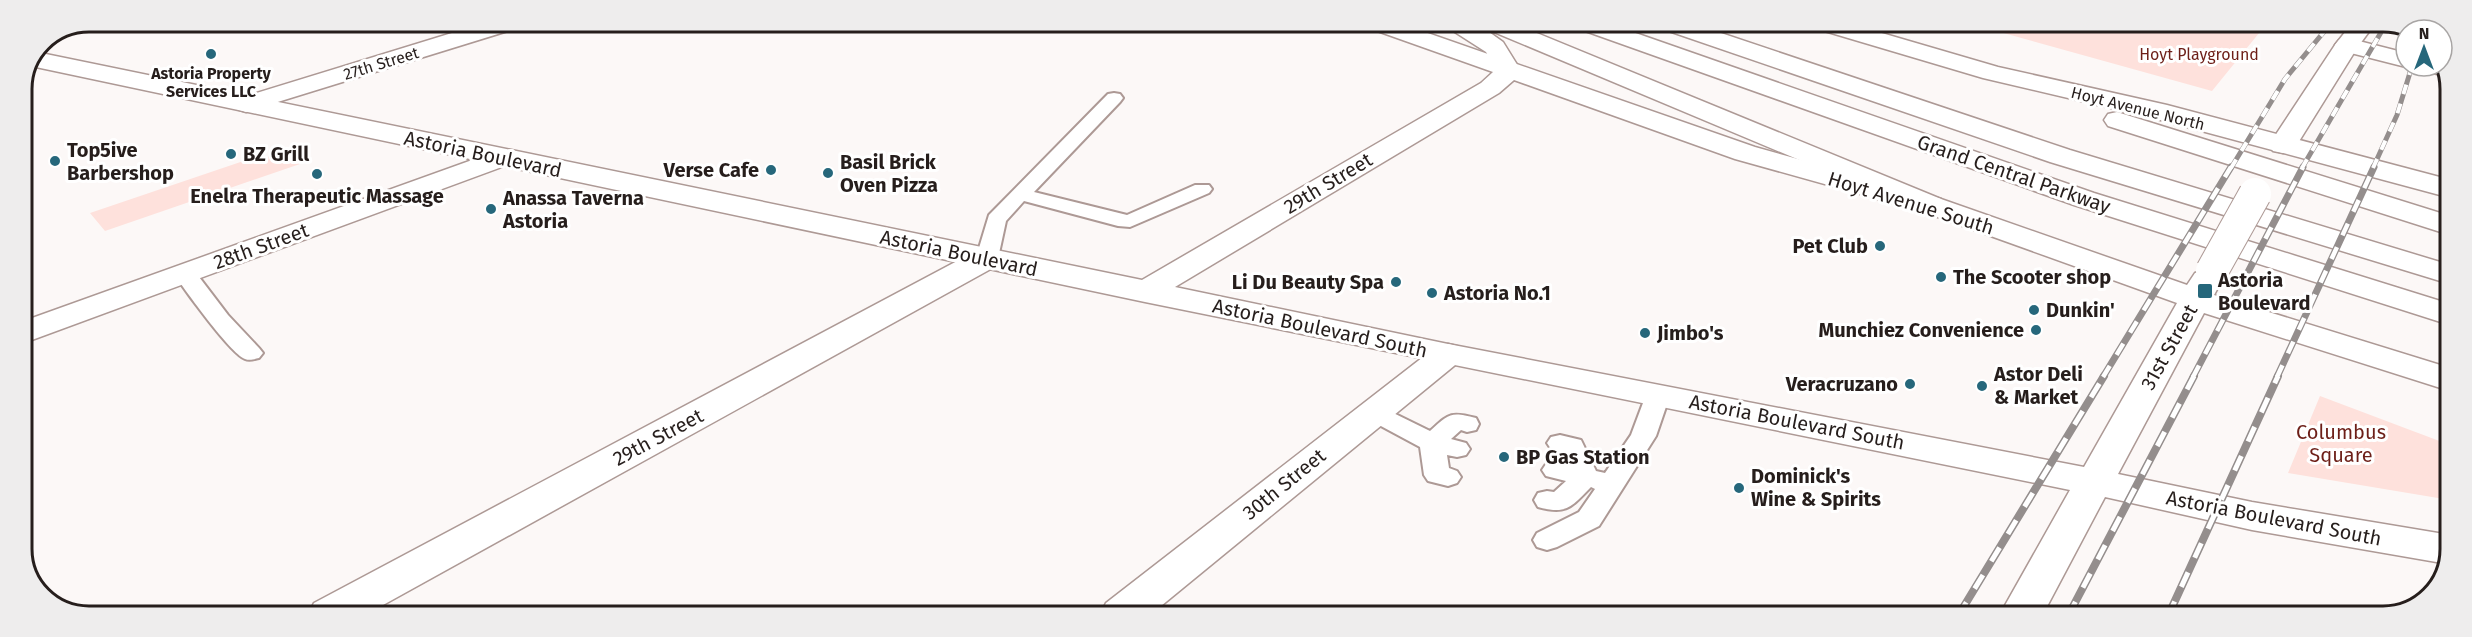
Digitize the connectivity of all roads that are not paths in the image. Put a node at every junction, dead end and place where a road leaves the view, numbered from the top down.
1 (480, 32) edge
2 (1402, 32) edge
3 (1471, 32) edge
4 (1514, 32) edge
5 (1610, 32) edge
6 (1694, 32) edge
7 (1852, 32) edge
8 (2357, 32) edge
9 (2346, 45) junction
10 (2394, 57) edge
11 (39, 60) edge
12 (1509, 71) junction
13 (1992, 73) junction
14 (1114, 98) dead end
15 (246, 104) junction
16 (2283, 145) junction
17 (500, 158) junction
18 (2262, 182) junction
19 (2440, 186) edge
20 (1202, 189) dead end
21 (1020, 194) junction
22 (1931, 205) junction
23 (2440, 224) edge
24 (987, 258) junction
25 (2440, 272) edge
26 (185, 274) junction
27 (2203, 285) junction
28 (1145, 292) junction
29 (2440, 312) edge
30 (32, 330) edge
31 (250, 353) dead end
32 (1448, 354) junction
33 (2440, 376) edge
34 (1658, 395) junction
35 (1375, 412) junction
36 (1467, 424) dead end
37 (1432, 443) junction
38 (1560, 443) dead end
39 (1457, 449) dead end
40 (1555, 470) dead end
41 (1448, 477) dead end
42 (1586, 477) junction
43 (2093, 481) junction
44 (1611, 484) junction
45 (1547, 500) dead end
46 (1547, 540) dead end
47 (2440, 548) edge
48 (346, 606) edge
49 (1132, 606) edge
50 (2025, 606) edge

1 - 15 main road, 27th Street
2 - 12 main road, Hoyt Avenue South
3 - 12 main road
4 - 22 main road
5 - 29 main road, Grand Central Parkway
6 - 25 main road, Grand Central Parkway
7 - 13 main road, Hoyt Avenue North
8 - 9 main road, 31st Street
9 - 10 main road
9 - 16 main road, 31st Street
11 - 15 main road, Astoria Boulevard
12 - 22 main road, Hoyt Avenue South
12 - 28 main road, 29th Street
13 - 16 main road, Hoyt Avenue North
13 - 18 main road, Hoyt Avenue North
14 - 21 lane
15 - 17 main road, Astoria Boulevard
16 - 18 main road, 31st Street
16 - 19 main road, Hoyt Avenue North
17 - 24 main road, Astoria Boulevard
17 - 26 main road, 28th Street
18 - 23 main road, Hoyt Avenue North
18 - 27 main road, 31st Street, bridge
20 - 21 lane
21 - 24 lane
22 - 27 main road, Hoyt Avenue South
24 - 28 main road, Astoria Boulevard
24 - 48 main road, 29th Street
26 - 30 main road, 28th Street
26 - 31 lane
27 - 33 main road, Hoyt Avenue South
27 - 43 main road, 31st Street
28 - 32 main road, Astoria Boulevard South
32 - 34 main road, Astoria Boulevard South
32 - 35 main road, 30th Street
34 - 43 main road, Astoria Boulevard South
34 - 44 lane
35 - 37 lane
35 - 49 main road, 30th Street
36 - 37 lane
37 - 39 lane
37 - 41 lane
38 - 42 lane
40 - 42 lane
42 - 44 lane
42 - 45 lane
43 - 47 main road, Astoria Boulevard South
43 - 50 main road, 31st Street
44 - 46 lane

